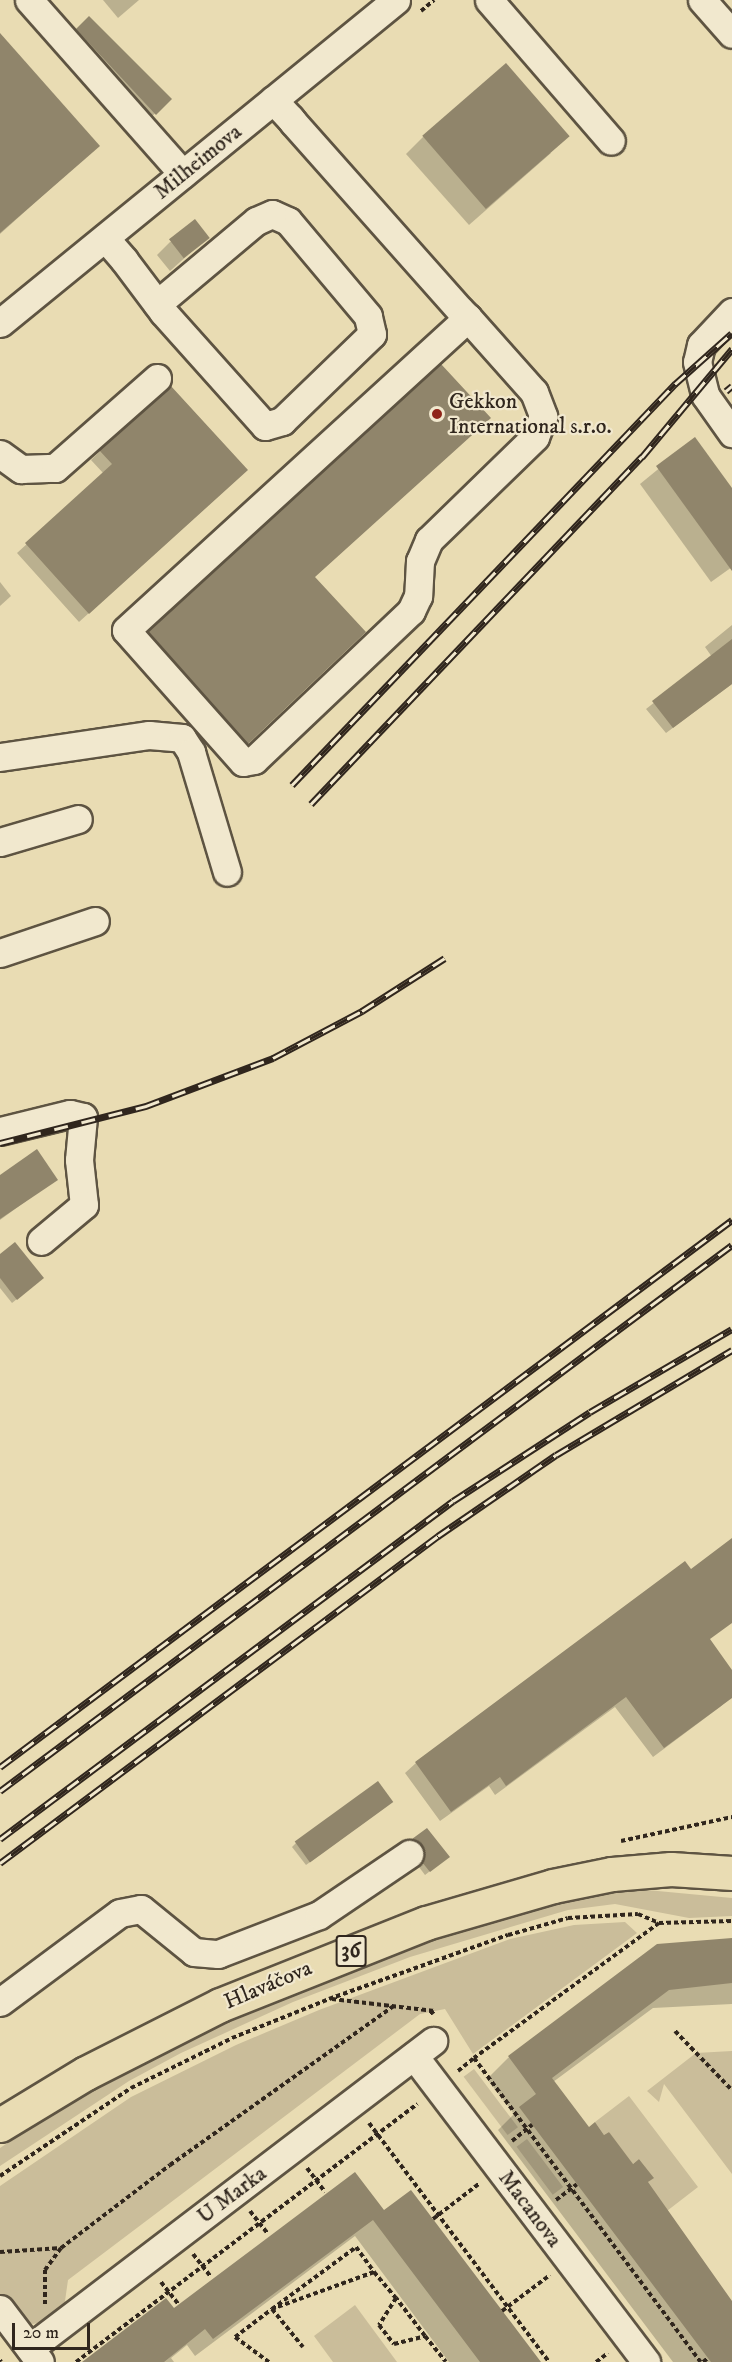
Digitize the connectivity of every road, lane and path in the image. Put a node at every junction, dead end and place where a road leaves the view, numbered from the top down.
1 (29, 0) edge
2 (396, 0) edge
3 (489, 0) edge
4 (702, 0) edge
5 (732, 33) edge
6 (273, 100) junction
7 (611, 141) dead end
8 (183, 174) junction
9 (105, 237) junction
10 (157, 304) junction
11 (732, 312) edge
12 (468, 318) junction
13 (0, 323) edge
14 (157, 378) dead end
15 (732, 433) edge
16 (0, 453) edge
17 (0, 757) edge
18 (78, 819) dead end
19 (0, 842) edge
20 (227, 872) dead end
21 (95, 921) dead end
22 (0, 953) edge
23 (0, 1131) edge
24 (41, 1241) dead end
25 (732, 1817) edge
26 (619, 1842) dead end
27 (409, 1854) dead end
28 (732, 1873) edge
29 (732, 1921) edge
30 (659, 1923) junction
31 (328, 1999) junction
32 (0, 2002) edge
33 (394, 2006) junction
34 (675, 2031) dead end
35 (424, 2049) junction
36 (474, 2058) junction
37 (439, 2088) junction
38 (732, 2090) edge
39 (0, 2125) edge
40 (378, 2134) junction
41 (500, 2169) junction
42 (0, 2176) edge
43 (439, 2215) junction
44 (433, 2219) dead end
45 (61, 2248) junction
46 (0, 2252) edge
47 (569, 2260) junction
48 (374, 2272) junction
49 (396, 2298) junction
50 (507, 2307) junction
51 (0, 2309) edge
52 (272, 2309) junction
53 (502, 2311) dead end
54 (60, 2326) junction
55 (425, 2336) junction
56 (303, 2347) dead end
57 (611, 2350) dead end
58 (35, 2355) edge
59 (708, 2358) dead end
60 (75, 2362) edge
61 (269, 2362) edge
62 (446, 2362) edge
63 (549, 2362) edge
64 (596, 2362) edge
65 (646, 2362) edge
66 (702, 2362) edge

1 - 8 street
2 - 6 street, Milheimova
3 - 7 street
4 - 5 street
6 - 8 street, Milheimova
6 - 12 street
8 - 9 street, Milheimova
9 - 10 street
9 - 13 street, Milheimova
10 - 10 street
11 - 15 street
12 - 12 street
14 - 16 street
17 - 20 street
18 - 19 street
21 - 22 street
23 - 24 street
25 - 26 path
27 - 32 street
28 - 39 main road, Hlaváčova / 36
29 - 30 path
30 - 31 path
30 - 36 path
31 - 33 path
31 - 42 path
33 - 35 path
33 - 45 path
34 - 38 path
35 - 37 street, Macanova
35 - 54 street, U Marka
36 - 37 path
36 - 66 path
37 - 40 path
37 - 41 street, Macanova
40 - 43 path
40 - 60 path
41 - 43 path
41 - 47 street, Macanova
43 - 44 path
43 - 50 path
45 - 46 path
45 - 54 path
47 - 50 path
47 - 65 street, Macanova
48 - 49 path
48 - 52 path
48 - 52 path
49 - 55 path
49 - 55 path
50 - 53 path
50 - 63 path
51 - 58 street
52 - 56 path
52 - 61 path
54 - 58 street, U Marka
55 - 62 path
57 - 64 path
59 - 66 path

